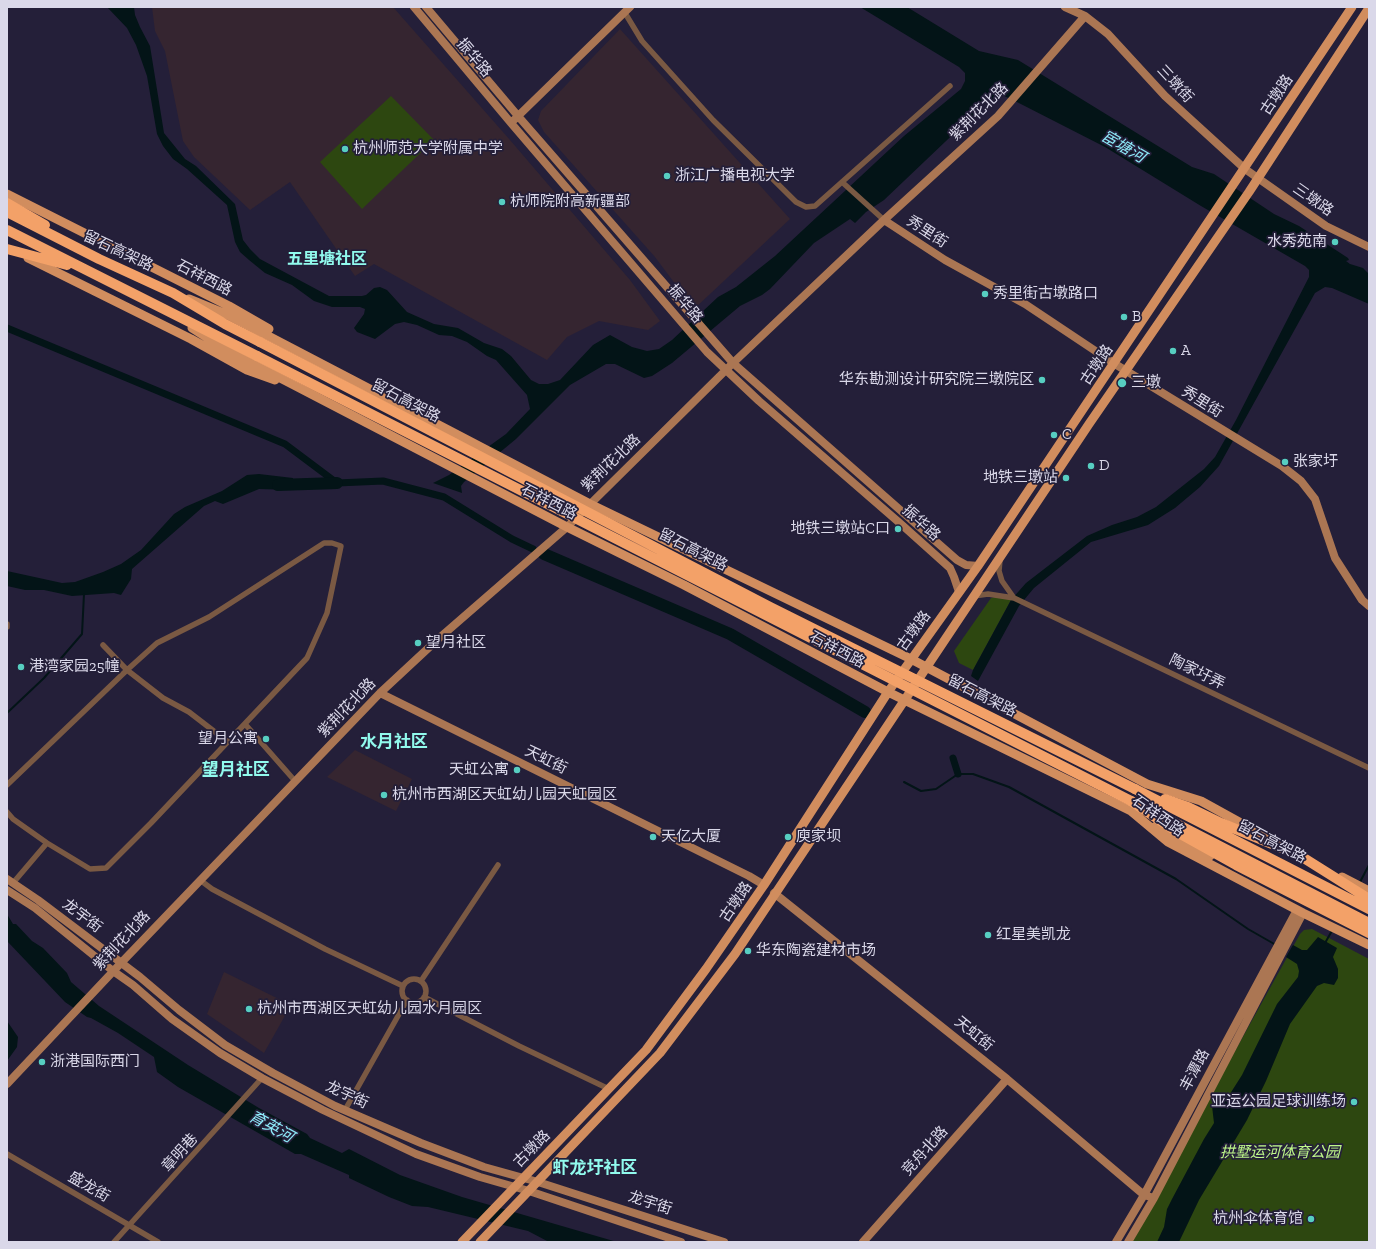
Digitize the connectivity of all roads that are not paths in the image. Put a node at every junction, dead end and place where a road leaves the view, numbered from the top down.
1 (414, 7) edge
2 (426, 7) edge
3 (1065, 7) edge
4 (1081, 7) edge
5 (1352, 7) edge
6 (1369, 8) edge
7 (627, 10) edge
8 (1085, 16) junction
9 (950, 86) dead end
10 (518, 116) junction
11 (511, 123) junction
12 (1245, 169) junction
13 (1258, 178) junction
14 (842, 182) junction
15 (7, 194) edge
16 (7, 203) edge
17 (7, 212) edge
18 (884, 220) junction
19 (7, 230) edge
20 (7, 234) edge
21 (30, 242) junction
22 (1369, 247) edge
23 (7, 250) edge
24 (99, 259) junction
25 (89, 271) junction
26 (173, 293) junction
27 (176, 317) junction
28 (733, 362) junction
29 (1115, 364) junction
30 (726, 370) junction
31 (1126, 370) junction
32 (342, 373) junction
33 (290, 383) junction
34 (590, 504) junction
35 (567, 527) junction
36 (1000, 556) junction
37 (978, 566) junction
38 (959, 592) junction
39 (974, 596) junction
40 (1014, 598) junction
41 (1369, 606) edge
42 (103, 645) dead end
43 (911, 659) junction
44 (925, 668) junction
45 (126, 670) junction
46 (888, 692) junction
47 (380, 693) junction
48 (904, 700) junction
49 (244, 724) junction
50 (228, 742) junction
51 (1369, 768) edge
52 (295, 781) junction
53 (7, 786) edge
54 (1135, 789) junction
55 (1131, 806) junction
56 (7, 812) edge
57 (47, 843) junction
58 (1299, 855) junction
59 (498, 865) dead end
60 (200, 880) junction
61 (10, 881) edge
62 (764, 885) junction
63 (7, 890) edge
64 (774, 893) junction
65 (1368, 896) edge
66 (1369, 909) edge
67 (1300, 911) junction
68 (1335, 917) junction
69 (1369, 923) edge
70 (1350, 929) junction
71 (1369, 933) edge
72 (1369, 939) edge
73 (1369, 945) edge
74 (1279, 952) junction
75 (121, 962) junction
76 (113, 971) junction
77 (421, 981) junction
78 (403, 986) junction
79 (424, 997) junction
80 (407, 1000) junction
81 (262, 1078) junction
82 (1007, 1079) junction
83 (7, 1084) edge
84 (609, 1089) junction
85 (345, 1110) junction
86 (7, 1154) edge
87 (523, 1178) junction
88 (538, 1182) junction
89 (514, 1187) junction
90 (529, 1191) junction
91 (1144, 1195) junction
92 (1154, 1198) junction
93 (130, 1226) junction
94 (114, 1242) edge
95 (158, 1242) edge
96 (462, 1242) edge
97 (480, 1242) edge
98 (681, 1242) edge
99 (724, 1242) edge
100 (863, 1242) edge
101 (1116, 1242) edge
102 (1128, 1242) edge

1 - 11 street, 振华路
2 - 10 street, 振华路
3 - 8 street, 三墩街
4 - 8 street, 三墩街
5 - 12 main road, 古墩路
6 - 13 main road, 古墩路
7 - 10 street
7 - 14 street
8 - 12 street, 三墩街
8 - 18 street, 紫荆花北路
9 - 14 street
10 - 11 street
10 - 28 street, 振华路
11 - 30 street, 振华路
12 - 13 street, 三墩路
12 - 29 main road, 古墩路
13 - 22 street, 三墩路
13 - 31 main road, 古墩路
14 - 18 street
15 - 32 main road, 石祥西路
16 - 24 highway
17 - 24 highway, 留石高架路
18 - 28 street, 紫荆花北路
18 - 29 street, 秀里街
19 - 21 highway, 留石高架路
20 - 21 highway
21 - 25 highway, 留石高架路
23 - 25 highway
23 - 33 main road, 石祥西路
24 - 26 highway, 留石高架路
25 - 27 highway, 留石高架路
26 - 32 main road, 石祥西路
26 - 54 highway, 留石高架路, bridge
27 - 33 main road, 石祥西路
27 - 55 highway, 留石高架路, bridge
28 - 30 street, 紫荆花北路
28 - 37 street, 振华路
29 - 31 street, 秀里街
29 - 37 main road, 古墩路
30 - 34 street, 紫荆花北路
30 - 38 street, 振华路
31 - 36 main road, 古墩路
31 - 41 street, 秀里街
32 - 34 main road, 石祥西路
33 - 35 main road, 石祥西路
34 - 35 street, 紫荆花北路
34 - 43 main road, 石祥西路
35 - 46 main road, 石祥西路
35 - 47 street, 紫荆花北路
36 - 39 main road, 古墩路
36 - 40 street
37 - 38 main road, 古墩路
38 - 43 main road, 古墩路
39 - 40 street, 陶家圩弄
39 - 44 main road, 古墩路
40 - 51 street, 陶家圩弄
42 - 45 street
43 - 44 main road, 石祥西路
43 - 46 main road, 古墩路
44 - 48 main road, 古墩路
44 - 58 main road, 石祥西路
45 - 49 street
45 - 50 street
45 - 53 street
46 - 48 main road, 石祥西路
46 - 62 main road, 古墩路
47 - 52 street, 紫荆花北路
47 - 62 street, 天虹街
48 - 55 main road, 石祥西路
48 - 64 main road, 古墩路
49 - 50 street
49 - 52 street
50 - 57 street
52 - 60 street, 紫荆花北路
54 - 58 highway
54 - 66 highway, 留石高架路
55 - 67 main road, 石祥西路
55 - 68 highway, 留石高架路
55 - 68 highway
56 - 57 street
57 - 61 street
58 - 65 highway
59 - 77 street
60 - 75 street, 紫荆花北路
60 - 78 street
61 - 75 street, 龙宇街
62 - 84 main road, 古墩路
63 - 76 street, 龙宇街
64 - 82 street, 天虹街
64 - 88 main road, 古墩路
67 - 68 main road, 石祥西路
67 - 74 street, 丰潭路
68 - 69 highway, 留石高架路
68 - 70 highway
70 - 71 highway
70 - 72 main road
70 - 73 main road
74 - 91 street, 丰潭路
74 - 92 street, 丰潭路
75 - 76 street, 紫荆花北路
75 - 85 street, 龙宇街
76 - 81 street, 龙宇街
76 - 83 street, 紫荆花北路
77 - 78 street
77 - 79 street
78 - 80 street
79 - 80 street
79 - 84 street
80 - 85 street
81 - 89 street, 龙宇街
81 - 93 street, 章明巷
82 - 91 street, 天虹街
82 - 100 street, 竞舟北路
84 - 87 main road, 古墩路
85 - 87 street, 龙宇街
86 - 93 street, 盛龙街
87 - 88 street, 龙宇街
87 - 89 main road, 古墩路
88 - 90 main road, 古墩路
88 - 99 street, 龙宇街
89 - 90 street, 龙宇街
89 - 96 main road, 古墩路
90 - 97 main road, 古墩路
90 - 98 street, 龙宇街
91 - 92 street, 天虹街
91 - 101 street, 丰潭路
92 - 102 street, 丰潭路
93 - 94 street, 章明巷
93 - 95 street, 盛龙街

